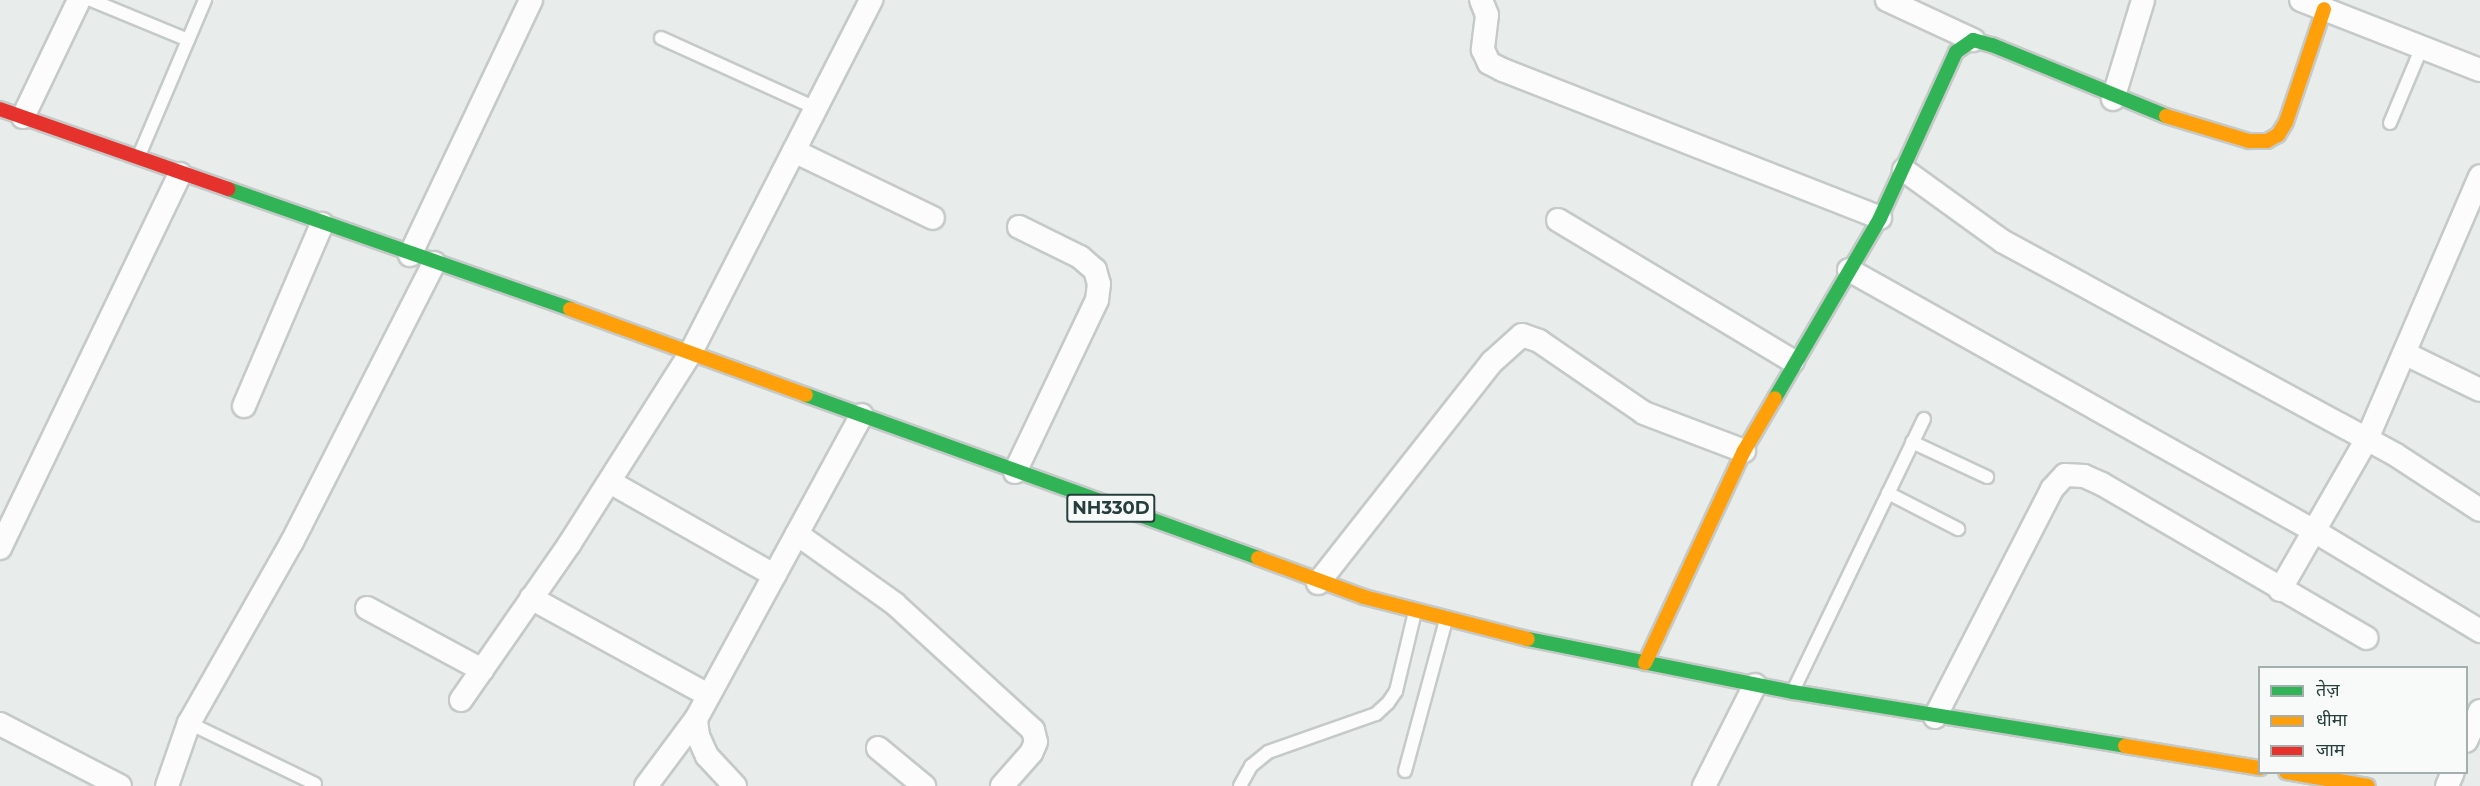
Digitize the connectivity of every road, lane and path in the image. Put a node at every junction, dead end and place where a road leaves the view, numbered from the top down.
1 (79, 0) edge
2 (91, 0) edge
3 (205, 0) edge
4 (531, 0) edge
5 (871, 0) edge
6 (1481, 0) edge
7 (1887, 0) edge
8 (2143, 0) edge
9 (2301, 0) edge
10 (1928, 9) edge
11 (2324, 9) junction
12 (661, 38) dead end
13 (188, 40) junction
14 (1973, 40) junction
15 (2422, 47) junction
16 (2480, 70) edge
17 (2113, 99) junction
18 (815, 108) junction
19 (0, 109) edge
20 (23, 117) junction
21 (2390, 123) dead end
22 (794, 150) junction
23 (137, 159) junction
24 (1904, 170) junction
25 (180, 174) junction
26 (2479, 175) edge
27 (933, 218) dead end
28 (1880, 218) junction
29 (1558, 220) dead end
30 (322, 224) junction
31 (1019, 227) dead end
32 (410, 255) junction
33 (434, 263) junction
34 (1849, 270) junction
35 (690, 354) junction
36 (2406, 354) junction
37 (1793, 361) junction
38 (2480, 390) edge
39 (244, 406) dead end
40 (862, 416) junction
41 (1924, 419) dead end
42 (2367, 439) junction
43 (1912, 442) junction
44 (1744, 451) junction
45 (1015, 472) junction
46 (1987, 477) dead end
47 (610, 482) junction
48 (1888, 493) junction
49 (2480, 510) edge
50 (1958, 529) dead end
51 (2316, 532) junction
52 (797, 534) junction
53 (0, 548) edge
54 (774, 575) junction
55 (1317, 583) junction
56 (2280, 590) junction
57 (531, 598) junction
58 (367, 608) dead end
59 (1415, 611) junction
60 (1446, 619) junction
61 (2480, 631) edge
62 (2367, 638) dead end
63 (1645, 663) junction
64 (482, 670) junction
65 (1755, 685) junction
66 (1793, 692) junction
67 (706, 694) junction
68 (461, 700) dead end
69 (2480, 711) edge
70 (1935, 717) junction
71 (696, 719) junction
72 (189, 723) junction
73 (0, 724) edge
74 (2468, 737) edge
75 (878, 748) dead end
76 (2258, 768) edge
77 (1405, 771) dead end
78 (2298, 774) edge
79 (315, 784) dead end
80 (120, 786) edge
81 (167, 786) edge
82 (646, 786) edge
83 (735, 786) edge
84 (924, 786) edge
85 (1002, 786) edge
86 (1240, 786) edge
87 (1704, 786) edge
88 (2368, 786) edge

1 - 20 street
2 - 13 lane
3 - 13 lane
4 - 32 street
5 - 18 street
6 - 28 street
7 - 10 street
8 - 17 street
9 - 11 street
10 - 14 street
11 - 15 street
11 - 17 main road
12 - 18 lane
13 - 23 lane
14 - 17 main road
14 - 24 main road
15 - 16 street
15 - 21 lane
18 - 22 street
19 - 20 main road, NH330D
20 - 23 main road, NH330D
22 - 27 street
22 - 35 street
23 - 25 main road, NH330D
24 - 28 main road
24 - 42 street
25 - 30 main road, NH330D
25 - 53 street
26 - 36 street
28 - 34 main road
29 - 37 street
30 - 32 main road, NH330D
30 - 39 street
31 - 45 street
32 - 33 main road, NH330D
33 - 35 main road, NH330D
33 - 72 street
34 - 37 main road
34 - 51 street
35 - 40 main road, NH330D
35 - 47 street
36 - 38 street
36 - 42 street
37 - 44 main road
40 - 45 main road, NH330D
40 - 52 street
41 - 43 lane
42 - 49 street
42 - 51 street
43 - 46 lane
43 - 48 lane
44 - 55 street
44 - 63 main road
45 - 55 main road, NH330D
47 - 54 street
47 - 57 street
48 - 50 lane
48 - 66 lane
51 - 56 street
51 - 61 street
52 - 54 street
52 - 85 street
54 - 67 street
55 - 59 main road, NH330D
56 - 62 street
56 - 70 street
57 - 64 street
57 - 67 street
58 - 64 street
59 - 60 main road, NH330D
59 - 86 lane
60 - 63 main road, NH330D
60 - 77 lane
63 - 65 main road, NH330D
64 - 68 street
65 - 66 main road, NH330D
65 - 87 street
66 - 70 main road, NH330D
67 - 71 street
69 - 74 street
70 - 76 main road, NH330D
71 - 82 street
71 - 83 street
72 - 79 lane
72 - 81 street
73 - 80 street
75 - 84 street
78 - 88 main road

